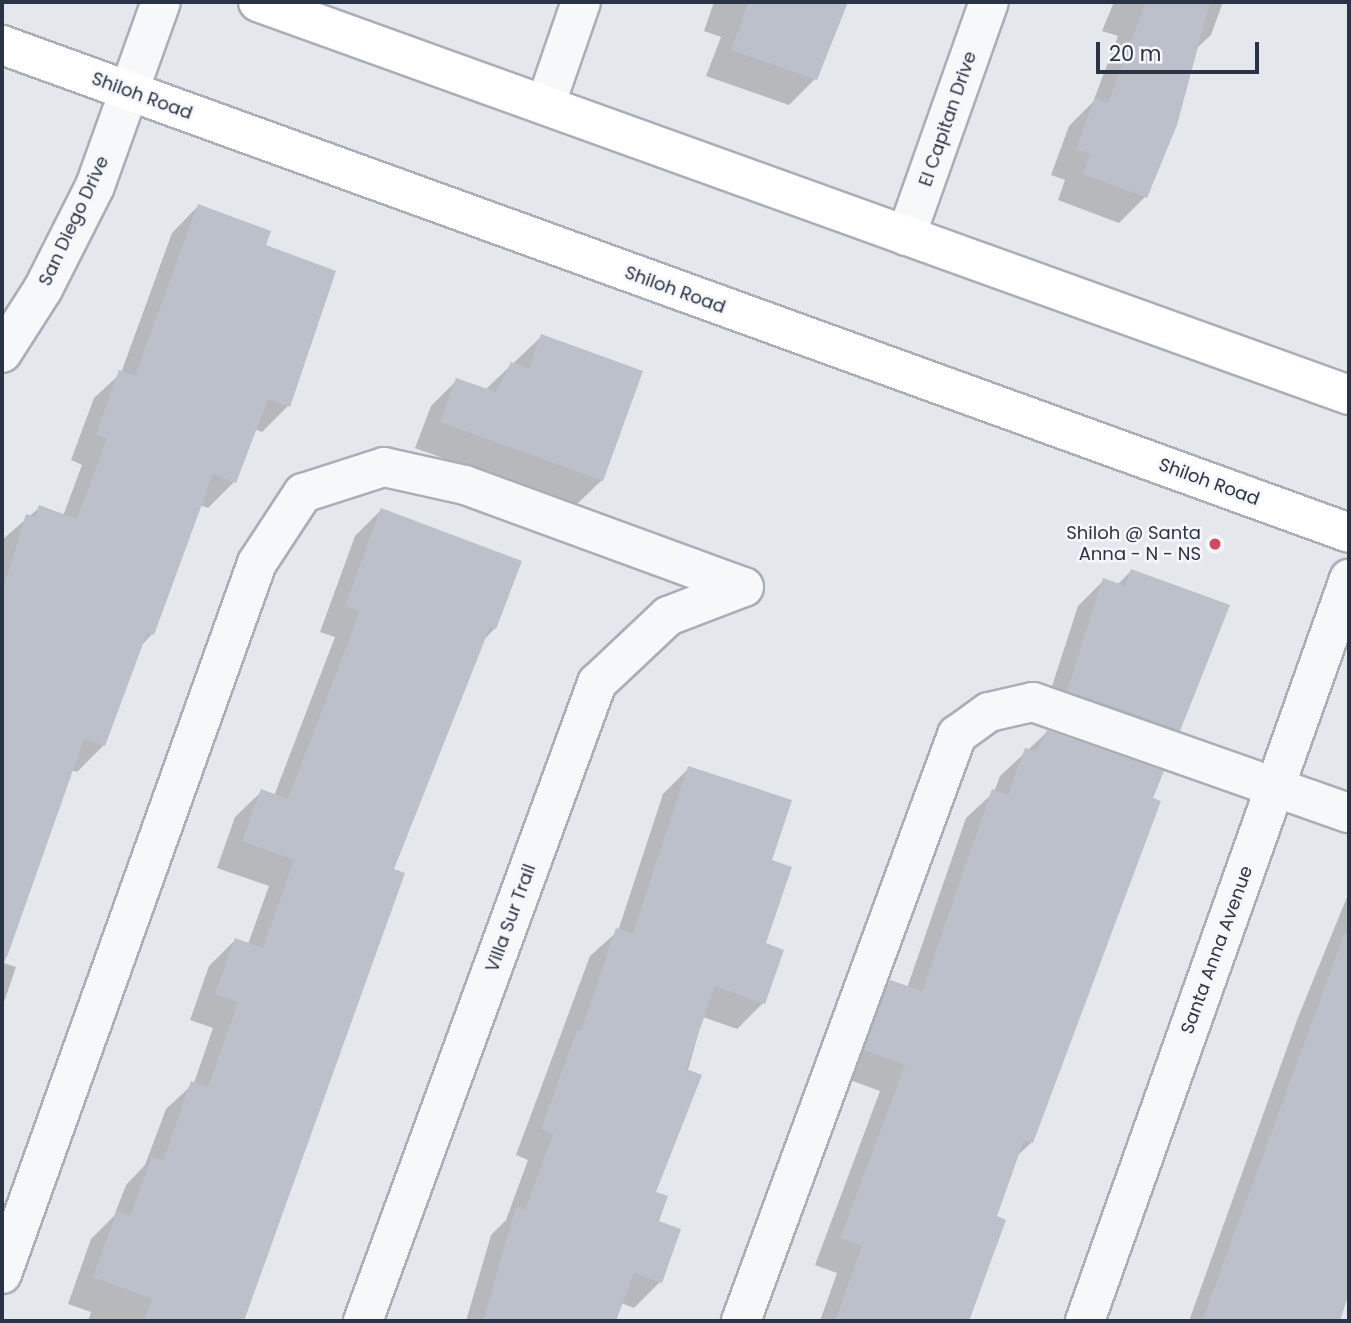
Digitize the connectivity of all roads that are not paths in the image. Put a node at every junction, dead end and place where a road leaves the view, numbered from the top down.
1 (161, 2) edge
2 (258, 2) edge
3 (581, 2) edge
4 (989, 2) edge
5 (2, 45) edge
6 (129, 92) junction
7 (546, 103) junction
8 (906, 236) junction
9 (2, 353) edge
10 (1349, 395) edge
11 (1349, 533) edge
12 (1349, 579) edge
13 (1275, 787) junction
14 (1349, 813) edge
15 (2, 1275) edge
16 (363, 1321) edge
17 (741, 1321) edge
18 (1085, 1321) edge

1 - 6 street, San Diego Drive
2 - 7 main road
3 - 7 street
4 - 8 street, El Capitan Drive
5 - 6 main road, Shiloh Road
6 - 9 street, San Diego Drive
6 - 11 main road, Shiloh Road
7 - 8 main road
8 - 10 main road
12 - 13 street, Santa Anna Avenue
13 - 14 street
13 - 17 street
13 - 18 street, Santa Anna Avenue
15 - 16 street, Villa Sur Trail

